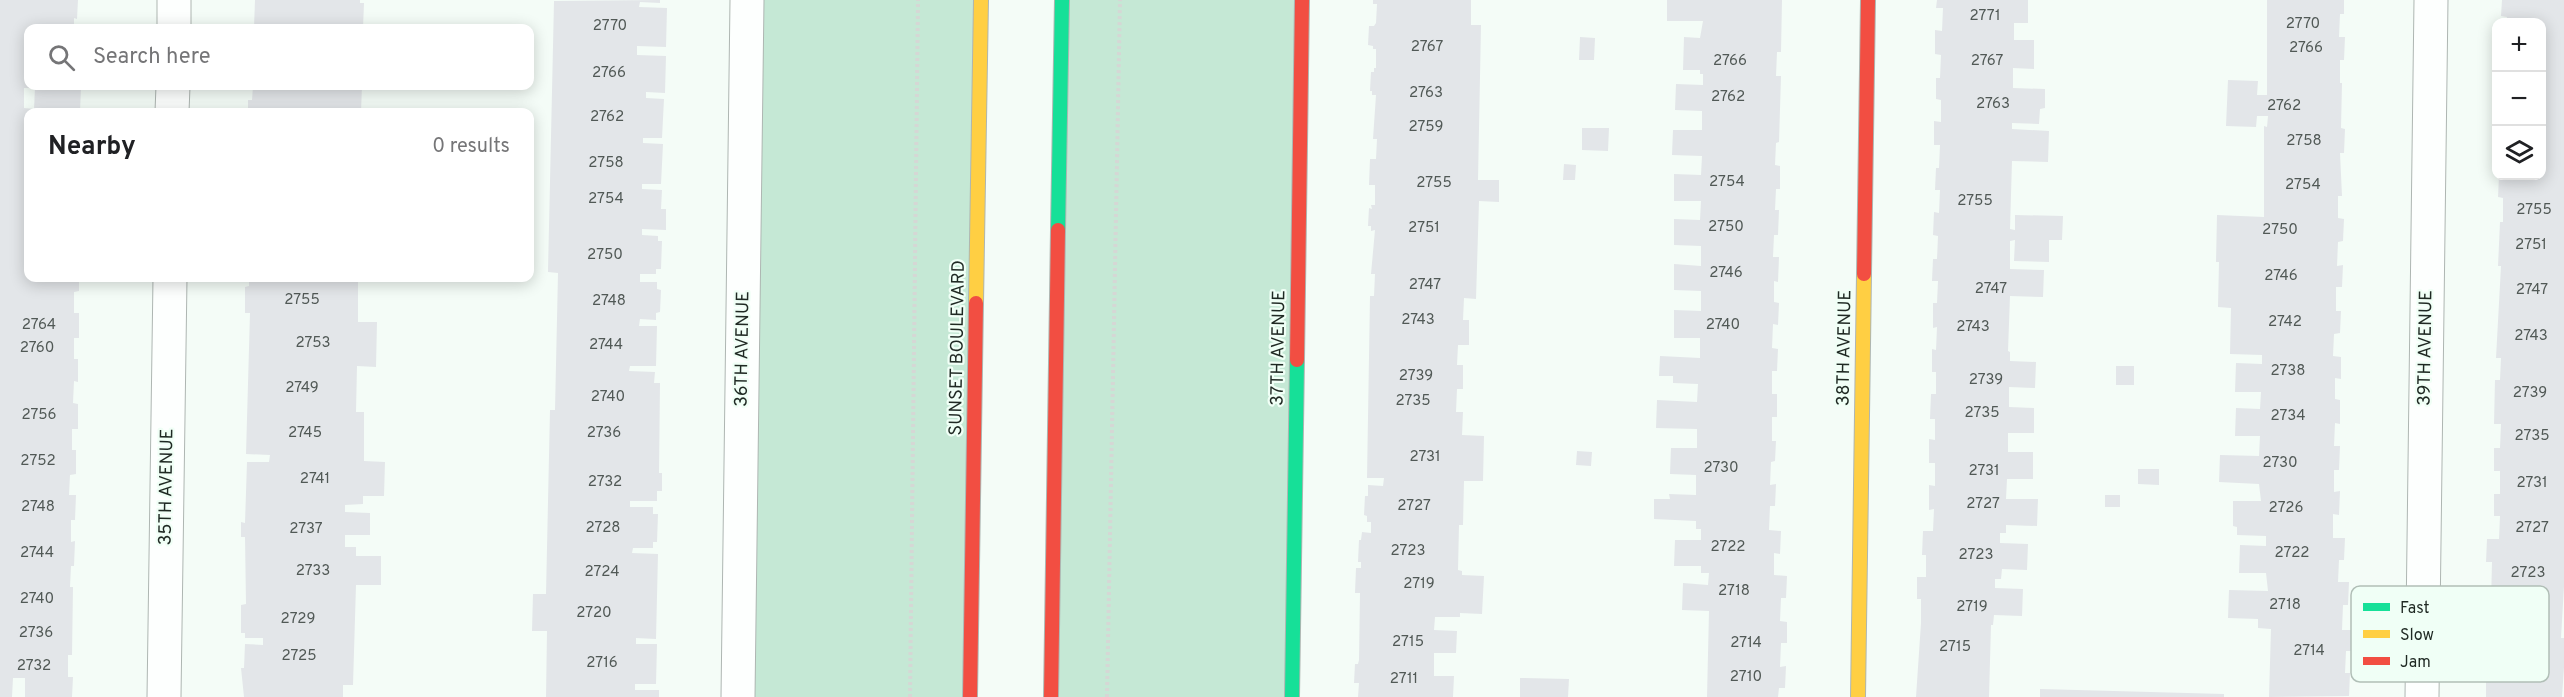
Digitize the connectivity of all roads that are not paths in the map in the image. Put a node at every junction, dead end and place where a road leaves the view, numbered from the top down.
1 (174, 0) edge
2 (747, 0) edge
3 (981, 0) edge
4 (1062, 0) edge
5 (1302, 0) edge
6 (1868, 0) edge
7 (2431, 0) edge
8 (174, 24) edge
9 (173, 90) edge
10 (172, 108) edge
11 (170, 282) edge
12 (2423, 586) edge
13 (2422, 682) edge
14 (164, 697) edge
15 (738, 697) edge
16 (970, 697) edge
17 (1052, 697) edge
18 (1292, 697) edge
19 (1858, 697) edge
20 (2422, 697) edge

1 - 8 street
2 - 15 street, 36TH AVENUE
3 - 16 main road, SUNSET BOULEVARD
4 - 17 main road
5 - 18 main road, 37TH AVENUE
6 - 19 main road, 38TH AVENUE
7 - 12 street, 39TH AVENUE
9 - 10 street
11 - 14 street, 35TH AVENUE
13 - 20 street, 39TH AVENUE

